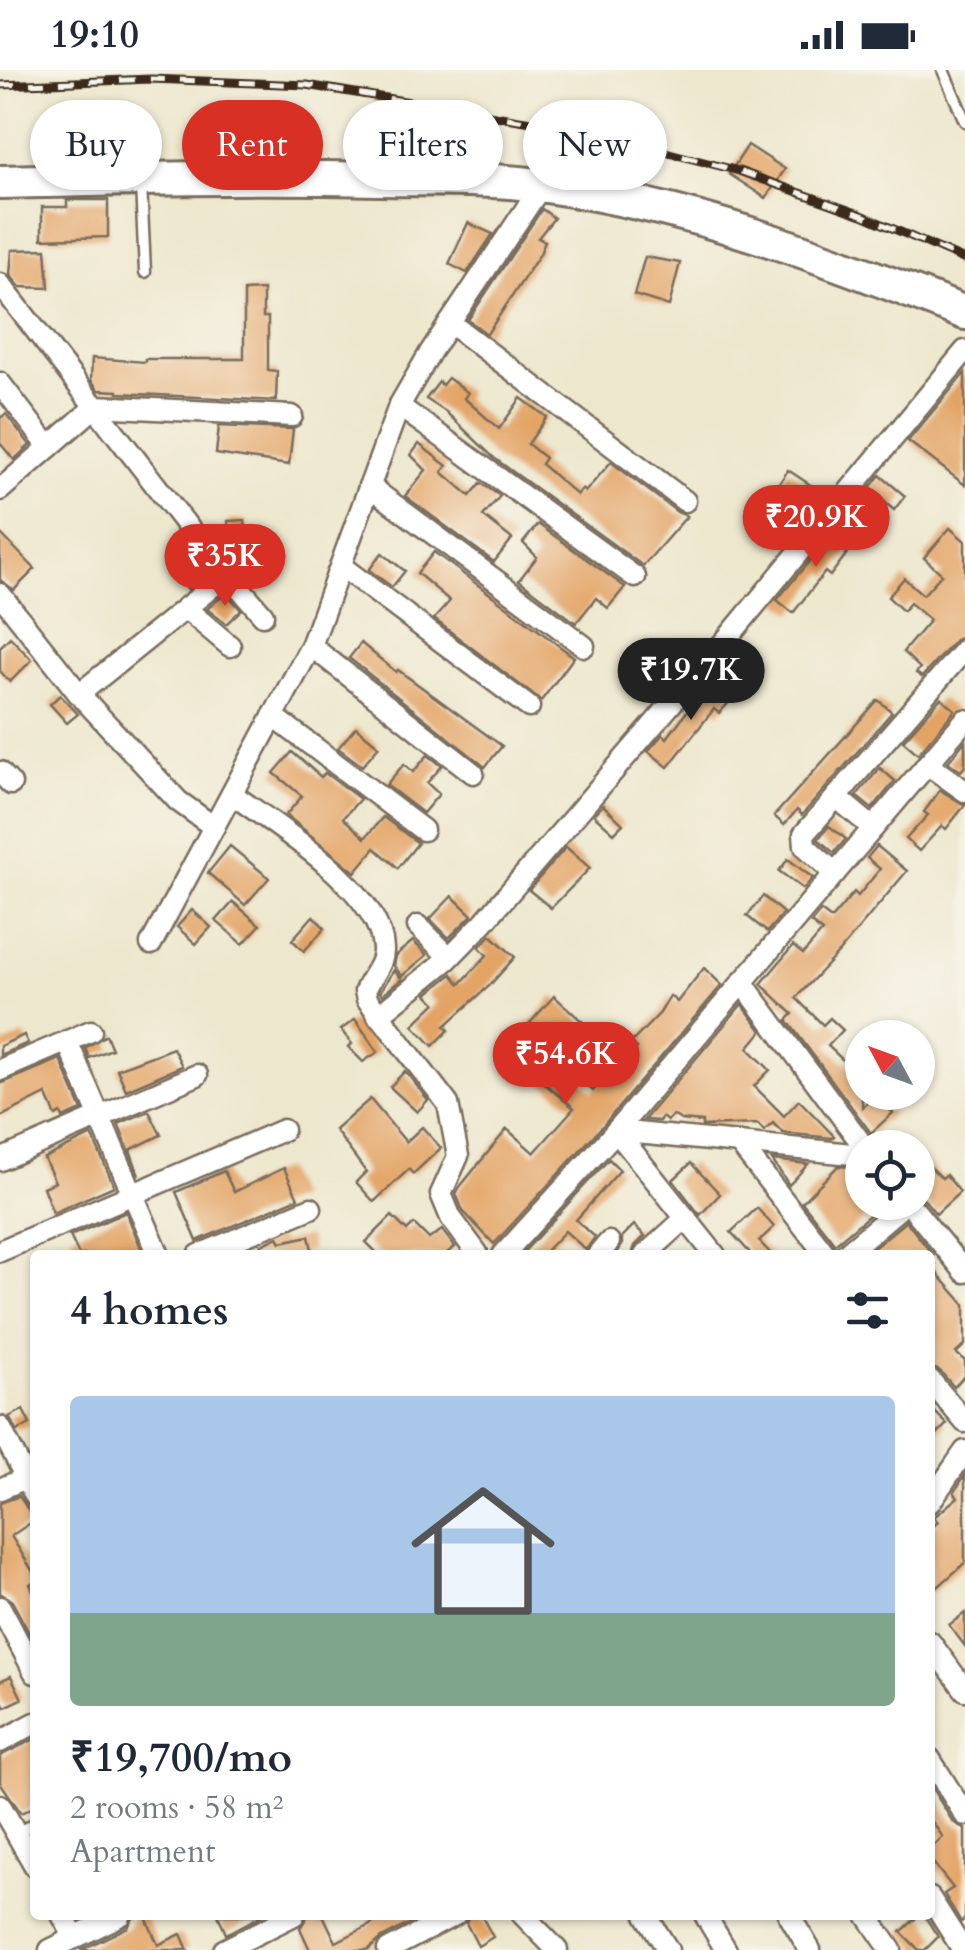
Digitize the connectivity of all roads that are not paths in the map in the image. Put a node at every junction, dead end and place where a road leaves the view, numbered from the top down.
1 (944, 70) edge
2 (965, 121) edge
3 (162, 178) edge
4 (30, 181) edge
5 (0, 182) edge
6 (523, 184) edge
7 (141, 190) edge
8 (539, 190) edge
9 (571, 190) edge
10 (145, 272) dead end
11 (0, 284) edge
12 (965, 313) edge
13 (450, 324) junction
14 (965, 351) edge
15 (0, 383) edge
16 (96, 406) junction
17 (399, 406) junction
18 (292, 416) dead end
19 (49, 447) junction
20 (370, 486) junction
21 (0, 490) edge
22 (686, 501) dead end
23 (341, 566) junction
24 (228, 574) junction
25 (635, 576) dead end
26 (0, 594) edge
27 (186, 608) junction
28 (262, 615) dead end
29 (230, 646) dead end
30 (310, 646) junction
31 (584, 646) dead end
32 (965, 650) edge
33 (79, 694) junction
34 (529, 706) dead end
35 (273, 716) junction
36 (965, 720) edge
37 (927, 764) junction
38 (474, 773) dead end
39 (965, 791) edge
40 (232, 794) junction
41 (836, 797) junction
42 (214, 826) junction
43 (872, 828) junction
44 (422, 830) dead end
45 (835, 873) junction
46 (418, 926) dead end
47 (151, 944) dead end
48 (450, 957) junction
49 (742, 982) junction
50 (378, 1016) junction
51 (91, 1031) dead end
52 (67, 1042) junction
53 (0, 1070) edge
54 (197, 1075) dead end
55 (102, 1118) junction
56 (283, 1130) dead end
57 (853, 1130) edge
58 (616, 1131) junction
59 (739, 1143) junction
60 (845, 1153) edge
61 (0, 1160) edge
62 (132, 1193) junction
63 (311, 1208) dead end
64 (686, 1218) junction
65 (886, 1220) edge
66 (923, 1220) edge
67 (157, 1250) edge
68 (211, 1250) edge
69 (477, 1250) edge
70 (508, 1250) edge
71 (651, 1250) edge
72 (711, 1250) edge
73 (822, 1250) edge
74 (850, 1250) edge
75 (0, 1251) edge
76 (965, 1272) edge
77 (935, 1386) edge
78 (965, 1422) edge
79 (0, 1427) edge
80 (965, 1451) edge
81 (30, 1479) edge
82 (30, 1482) edge
83 (0, 1489) edge
84 (935, 1495) edge
85 (0, 1606) edge
86 (935, 1649) edge
87 (30, 1663) edge
88 (965, 1690) edge
89 (30, 1726) edge
90 (0, 1742) edge
91 (935, 1765) edge
92 (958, 1790) edge
93 (0, 1804) edge
94 (965, 1815) edge
95 (26, 1828) edge
96 (935, 1906) edge
97 (65, 1920) edge
98 (111, 1920) edge
99 (284, 1920) edge
100 (445, 1920) edge
101 (529, 1920) edge
102 (649, 1920) edge
103 (707, 1920) edge
104 (722, 1920) edge
105 (792, 1920) edge
106 (870, 1920) edge
107 (75, 1938) junction
108 (50, 1950) edge
109 (224, 1950) edge
110 (388, 1950) edge
111 (557, 1950) edge
112 (668, 1950) edge
113 (726, 1950) edge
114 (740, 1950) edge
115 (810, 1950) edge
116 (891, 1950) edge
117 (963, 1950) edge

1 - 2 lane
3 - 6 main road
4 - 5 main road
7 - 10 lane
8 - 13 street
9 - 12 main road
11 - 16 street
13 - 17 street
13 - 22 street
14 - 48 street
15 - 19 street
16 - 18 street
16 - 19 street
16 - 24 street
17 - 20 street
17 - 25 street
19 - 21 street
20 - 23 street
20 - 31 street
23 - 30 street
23 - 34 street
24 - 27 street
24 - 28 street
26 - 33 street
27 - 29 street
27 - 33 street
30 - 35 street
30 - 38 street
32 - 41 street
33 - 42 street
35 - 40 street
35 - 44 street
36 - 37 street
37 - 39 street
37 - 43 street
40 - 42 street
40 - 50 street
41 - 43 street
41 - 45 street
42 - 47 street
43 - 45 street
45 - 49 street
46 - 48 street
48 - 50 street
49 - 57 street
49 - 58 street
50 - 69 street
51 - 52 street
52 - 53 street
52 - 55 street
54 - 55 street
55 - 61 street
55 - 62 street
56 - 62 street
58 - 59 street
58 - 64 street
58 - 70 street
59 - 60 street
59 - 73 street
62 - 67 street
62 - 75 street
63 - 68 street
64 - 71 street
64 - 72 street
65 - 74 street
66 - 76 street
77 - 78 street
79 - 81 street
80 - 84 street
82 - 83 street
85 - 87 street
86 - 88 street
89 - 90 street
91 - 92 street
92 - 94 street
93 - 95 street
96 - 117 street
97 - 107 street
98 - 107 street
99 - 109 street
100 - 110 street
101 - 111 street
102 - 112 street
103 - 113 street
104 - 114 street
105 - 115 street
106 - 116 street
107 - 108 street

